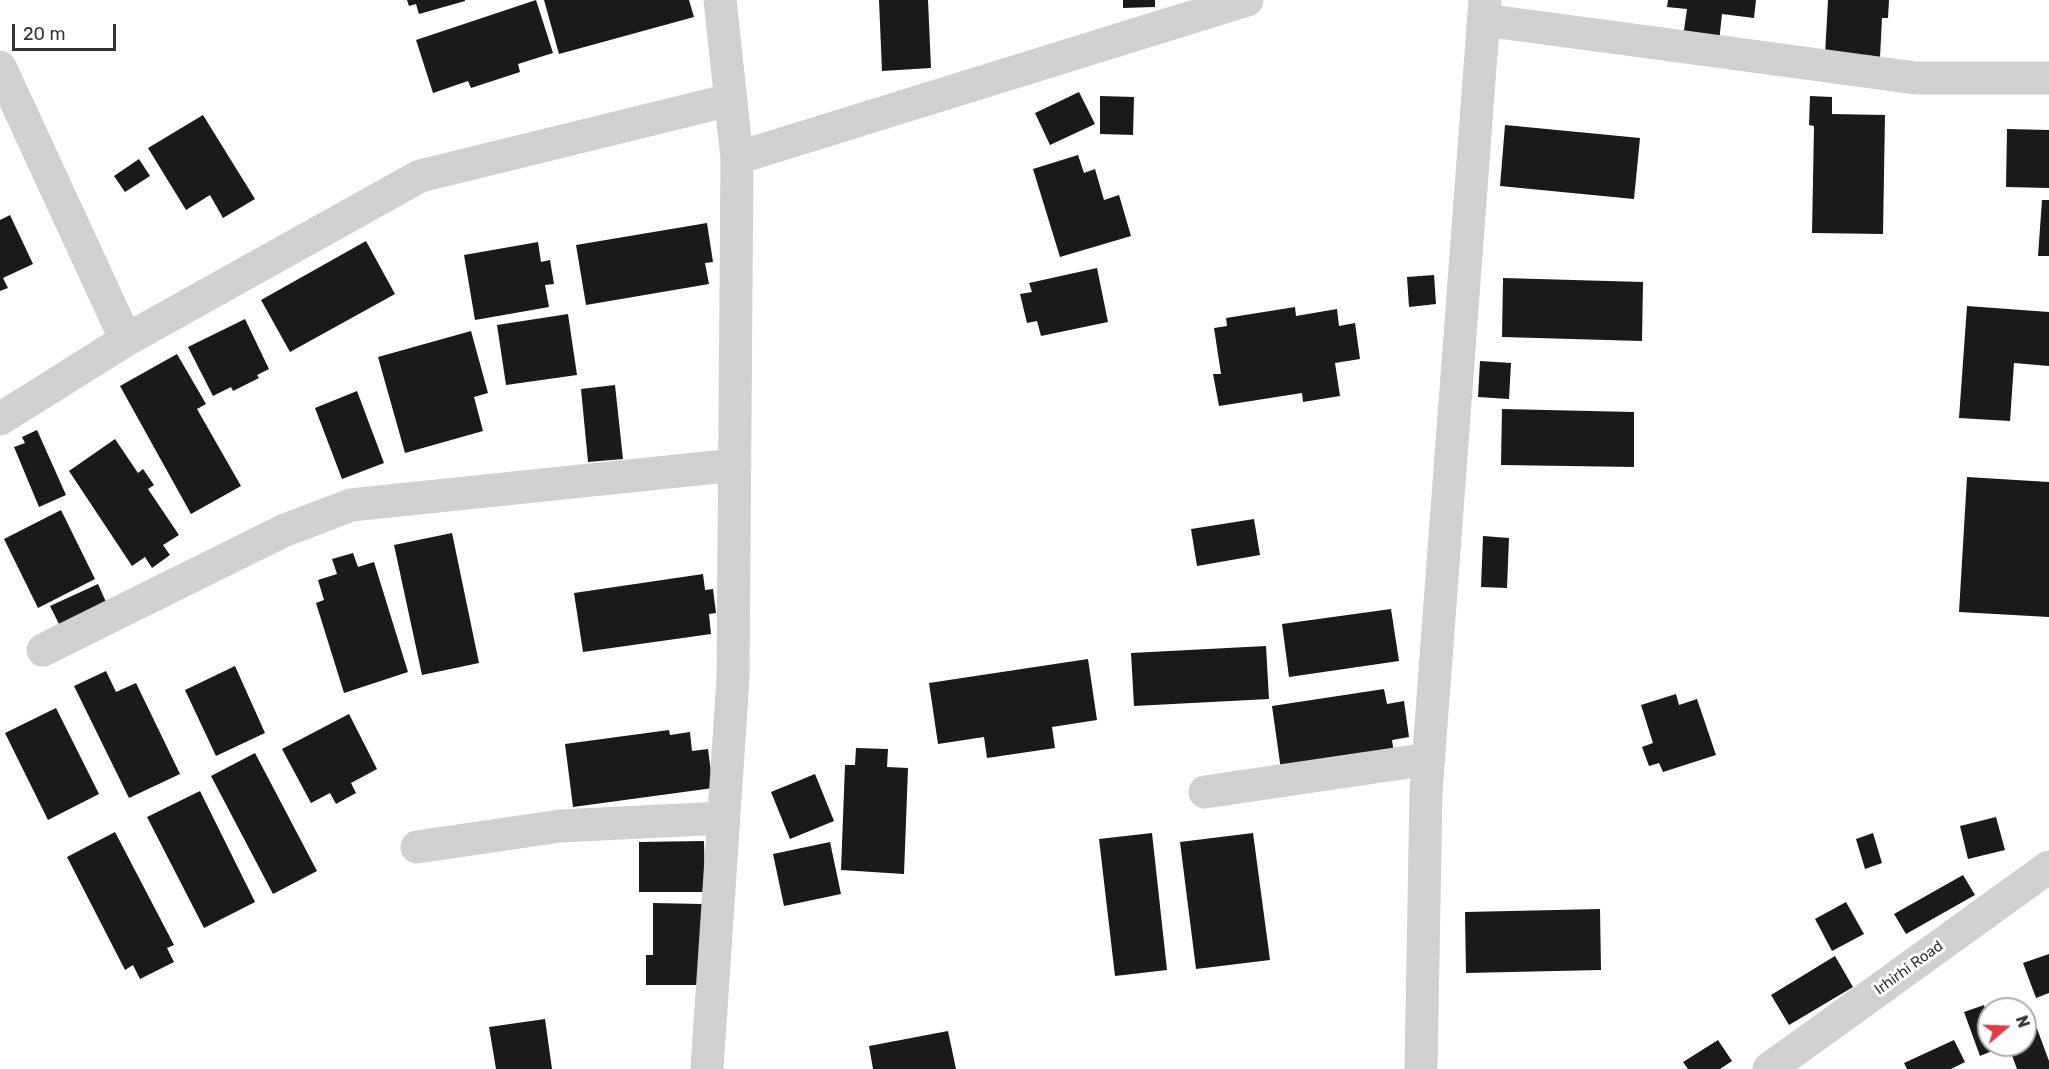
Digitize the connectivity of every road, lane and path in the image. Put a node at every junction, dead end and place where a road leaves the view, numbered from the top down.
1 (720, 0) edge
2 (1247, 0) edge
3 (1484, 10) edge
4 (0, 68) edge
5 (2049, 78) edge
6 (730, 100) junction
7 (737, 159) junction
8 (126, 340) junction
9 (0, 419) edge
10 (735, 465) junction
11 (43, 650) dead end
12 (1429, 759) junction
13 (1205, 792) dead end
14 (723, 818) junction
15 (417, 847) dead end
16 (2049, 867) edge
17 (707, 1069) edge
18 (1421, 1069) edge
19 (1769, 1069) edge

1 - 6 street
2 - 7 street
3 - 5 street
3 - 12 street
4 - 8 street
6 - 7 street
6 - 8 street
7 - 10 street
8 - 9 street
10 - 11 street
10 - 14 street
12 - 13 street
12 - 18 street
14 - 15 street
14 - 17 street
16 - 19 street, Irhirhi Road

